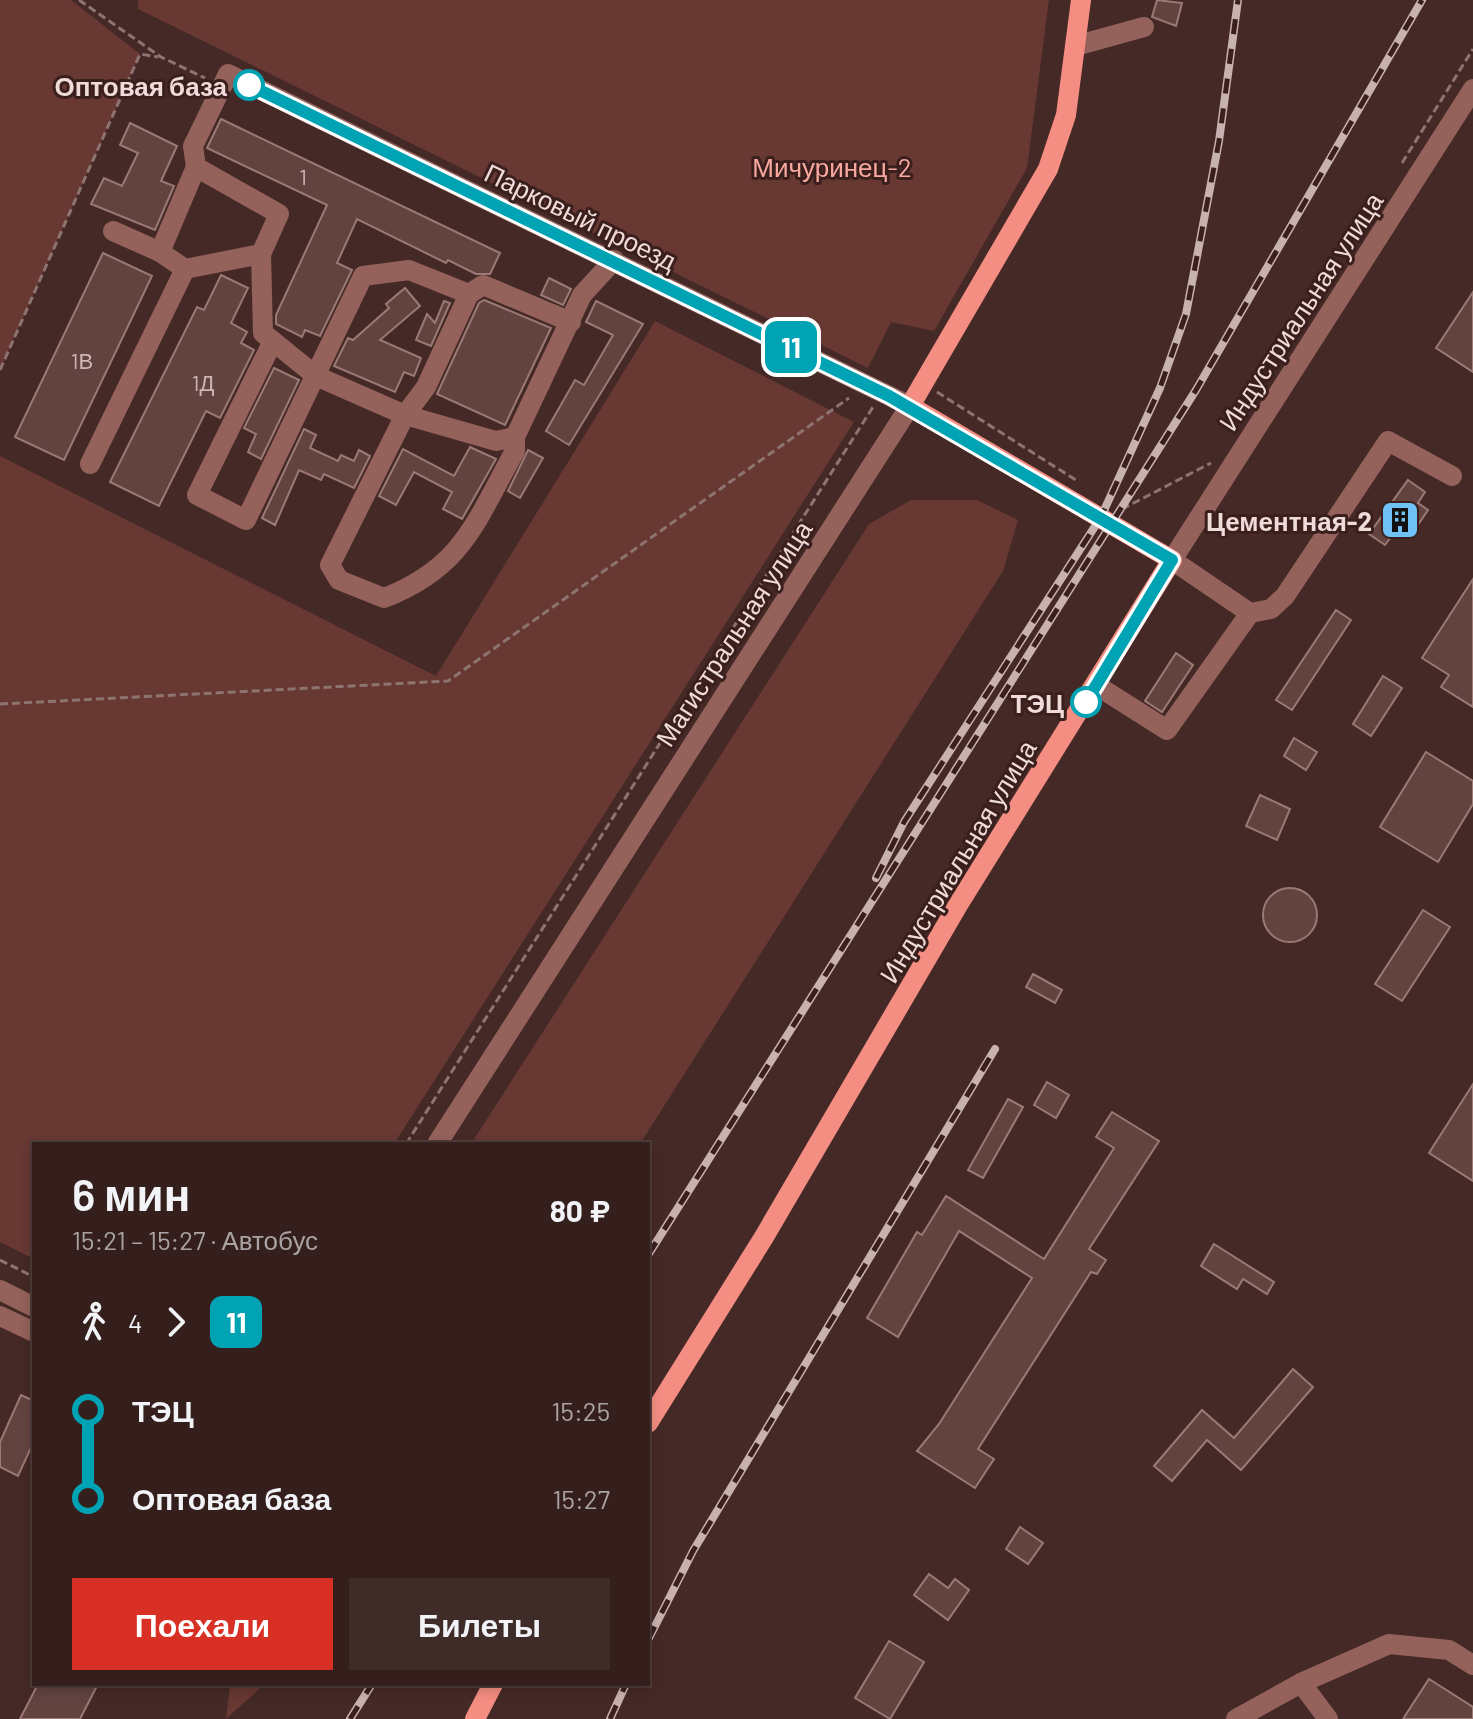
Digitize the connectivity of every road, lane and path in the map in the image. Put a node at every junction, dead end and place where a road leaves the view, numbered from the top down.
1 (1081, 0) edge
2 (1144, 27) dead end
3 (1075, 46) junction
4 (1473, 49) edge
5 (161, 57) dead end
6 (1473, 89) edge
7 (1402, 163) dead end
8 (196, 167) junction
9 (113, 231) dead end
10 (160, 252) junction
11 (261, 254) junction
12 (614, 260) junction
13 (185, 269) junction
14 (469, 294) junction
15 (571, 322) junction
16 (273, 341) junction
17 (0, 370) edge
18 (316, 376) junction
19 (922, 383) junction
20 (853, 395) dead end
21 (863, 401) dead end
22 (881, 401) junction
23 (910, 406) junction
24 (405, 415) junction
25 (515, 437) junction
26 (1219, 452) dead end
27 (90, 464) dead end
28 (1452, 476) dead end
29 (1084, 486) dead end
30 (1121, 509) dead end
31 (1172, 560) junction
32 (1250, 613) junction
33 (1096, 685) junction
34 (0, 704) edge
35 (407, 1142) edge
36 (438, 1142) edge
37 (0, 1260) edge
38 (32, 1276) edge
39 (0, 1290) edge
40 (32, 1306) edge
41 (0, 1316) edge
42 (32, 1331) edge
43 (650, 1420) edge
44 (1473, 1665) edge
45 (1301, 1683) junction
46 (492, 1686) edge
47 (475, 1719) edge
48 (1236, 1719) edge
49 (1328, 1719) edge

1 - 3 main road
2 - 3 street
3 - 19 main road
4 - 7 path
5 - 17 path
6 - 31 street, Индустриальная улица
8 - 10 street
8 - 11 street
8 - 12 street, Парковый проезд
9 - 10 street
10 - 13 street
11 - 13 street
11 - 16 street
12 - 15 street
12 - 22 street, Парковый проезд
13 - 27 street
14 - 15 street
14 - 18 street
14 - 24 street
15 - 25 street
16 - 18 street
16 - 18 street
18 - 24 street
19 - 23 main road
19 - 29 path
20 - 34 path
21 - 22 path
22 - 23 street, Парковый проезд
22 - 35 path
23 - 31 main road
23 - 36 street, Магистральная улица
24 - 25 street
24 - 25 street
26 - 30 path
28 - 32 street
31 - 32 street
31 - 33 main road, Индустриальная улица
32 - 33 street
33 - 43 main road, Индустриальная улица
37 - 38 path
39 - 40 street
41 - 42 street
44 - 45 street
45 - 48 street
45 - 49 street
46 - 47 main road

